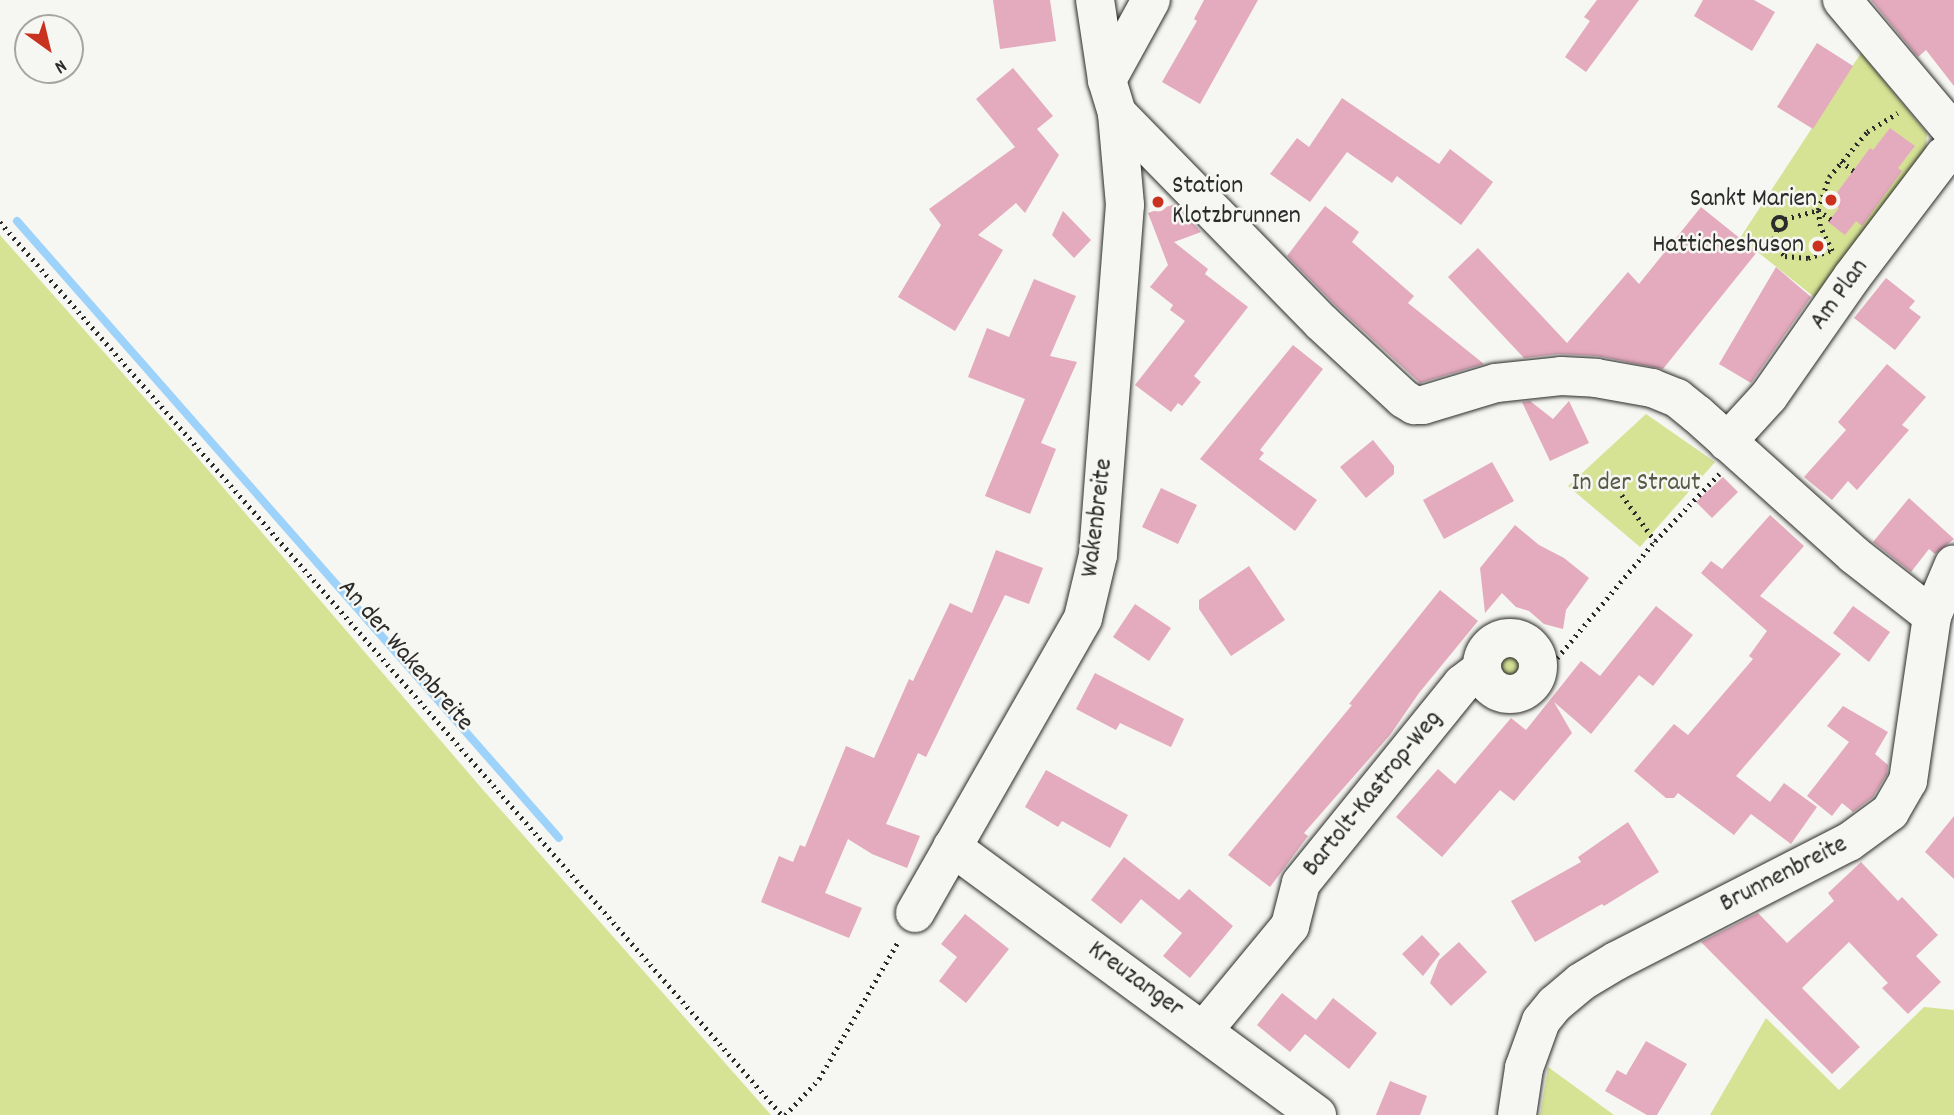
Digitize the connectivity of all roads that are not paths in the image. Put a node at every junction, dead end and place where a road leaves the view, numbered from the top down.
1 (1095, 0) edge
2 (1151, 0) edge
3 (1842, 0) edge
4 (1112, 97) junction
5 (1954, 133) edge
6 (1954, 149) edge
7 (1734, 447) junction
8 (1954, 564) edge
9 (1932, 616) junction
10 (1538, 664) road end
11 (952, 846) junction
12 (915, 913) road end
13 (1204, 1030) junction
14 (1317, 1115) edge
15 (1517, 1115) edge

1 - 4 street, Wakenbreite
2 - 4 street
3 - 5 street
4 - 7 street
4 - 11 street, Wakenbreite
6 - 7 street, Am Plan
7 - 9 street
8 - 9 street, Brunnenbreite
9 - 15 street, Brunnenbreite
10 - 13 street, Bartolt-Kastrop-Weg
11 - 12 street, Wakenbreite
11 - 13 street, Kreuzanger
13 - 14 street, Kreuzanger

